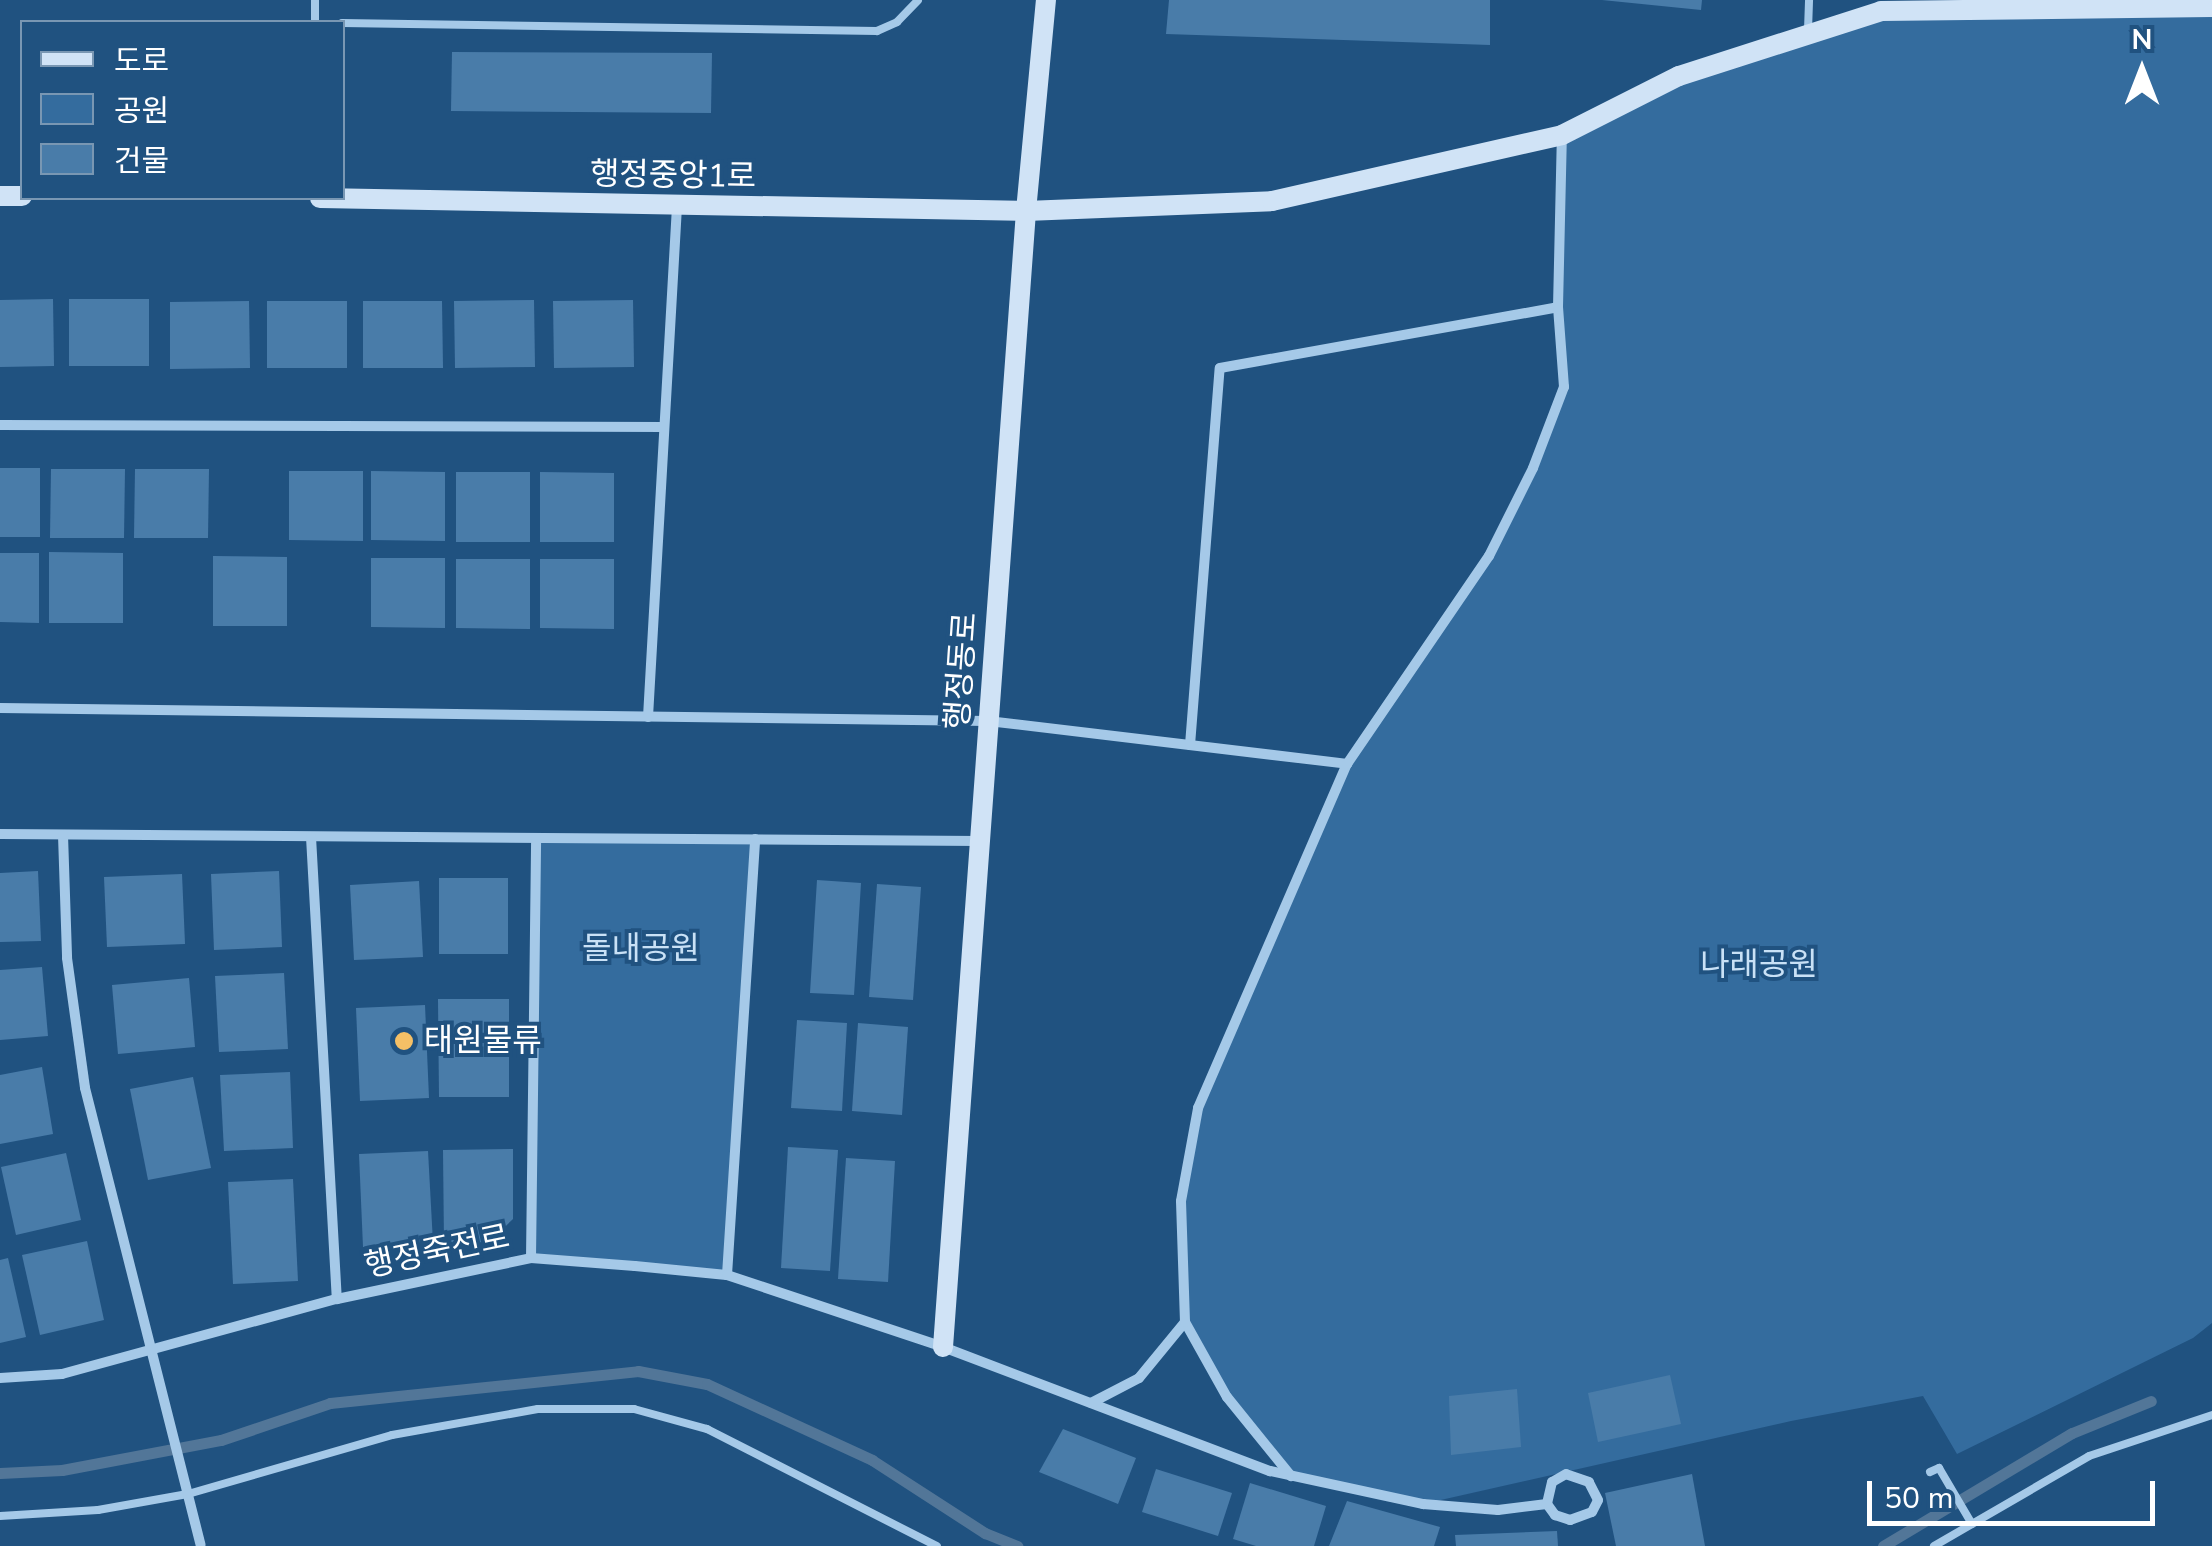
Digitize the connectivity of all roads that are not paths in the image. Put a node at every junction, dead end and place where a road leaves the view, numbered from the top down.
1 (918, 0) edge
2 (1046, 0) edge
3 (1809, 0) edge
4 (2212, 7) edge
5 (345, 23) edge
6 (1808, 32) junction
7 (1562, 135) junction
8 (345, 199) edge
9 (677, 207) junction
10 (1026, 211) junction
11 (1558, 307) junction
12 (0, 425) edge
13 (664, 427) junction
14 (0, 708) edge
15 (648, 717) junction
16 (988, 721) junction
17 (1190, 745) junction
18 (1347, 764) junction
19 (0, 834) edge
20 (63, 835) junction
21 (311, 837) junction
22 (536, 838) junction
23 (754, 839) junction
24 (980, 840) junction
25 (530, 1258) junction
26 (727, 1275) junction
27 (337, 1299) junction
28 (1185, 1322) junction
29 (944, 1347) junction
30 (150, 1349) junction
31 (0, 1378) edge
32 (1091, 1403) junction
33 (2212, 1415) edge
34 (1930, 1472) dead end
35 (1292, 1476) junction
36 (188, 1494) junction
37 (1547, 1504) junction
38 (0, 1516) edge
39 (1972, 1524) junction
40 (201, 1546) edge
41 (937, 1546) edge
42 (1934, 1546) edge

1 - 5 lane
2 - 10 street, 행정동로
3 - 6 lane
4 - 6 street, 행정중앙1로
6 - 7 street, 행정중앙1로
7 - 10 street, 행정중앙1로
7 - 11 street
8 - 9 street, 행정중앙1로
9 - 10 street, 행정중앙1로
9 - 13 street
10 - 16 street, 행정동로
11 - 17 street
11 - 18 street
12 - 13 street
13 - 15 street
14 - 15 street
15 - 16 street
16 - 17 street
16 - 24 street, 행정동로
17 - 18 street
18 - 28 street
19 - 20 street
20 - 21 street
20 - 30 street
21 - 22 street
21 - 27 street
22 - 23 street
22 - 25 street
23 - 24 street
23 - 26 street
24 - 29 street, 행정동로
25 - 26 street, 행정죽전로
25 - 27 street, 행정죽전로
26 - 29 street, 행정죽전로
27 - 30 street, 행정죽전로
28 - 32 street
28 - 35 street
29 - 32 street, 행정죽전로
30 - 31 street, 행정죽전로
30 - 36 street
32 - 35 street, 행정죽전로
33 - 39 lane
34 - 39 lane
35 - 37 street, 행정죽전로
36 - 38 lane
36 - 40 street
36 - 41 lane
37 - 37 street
39 - 42 lane

